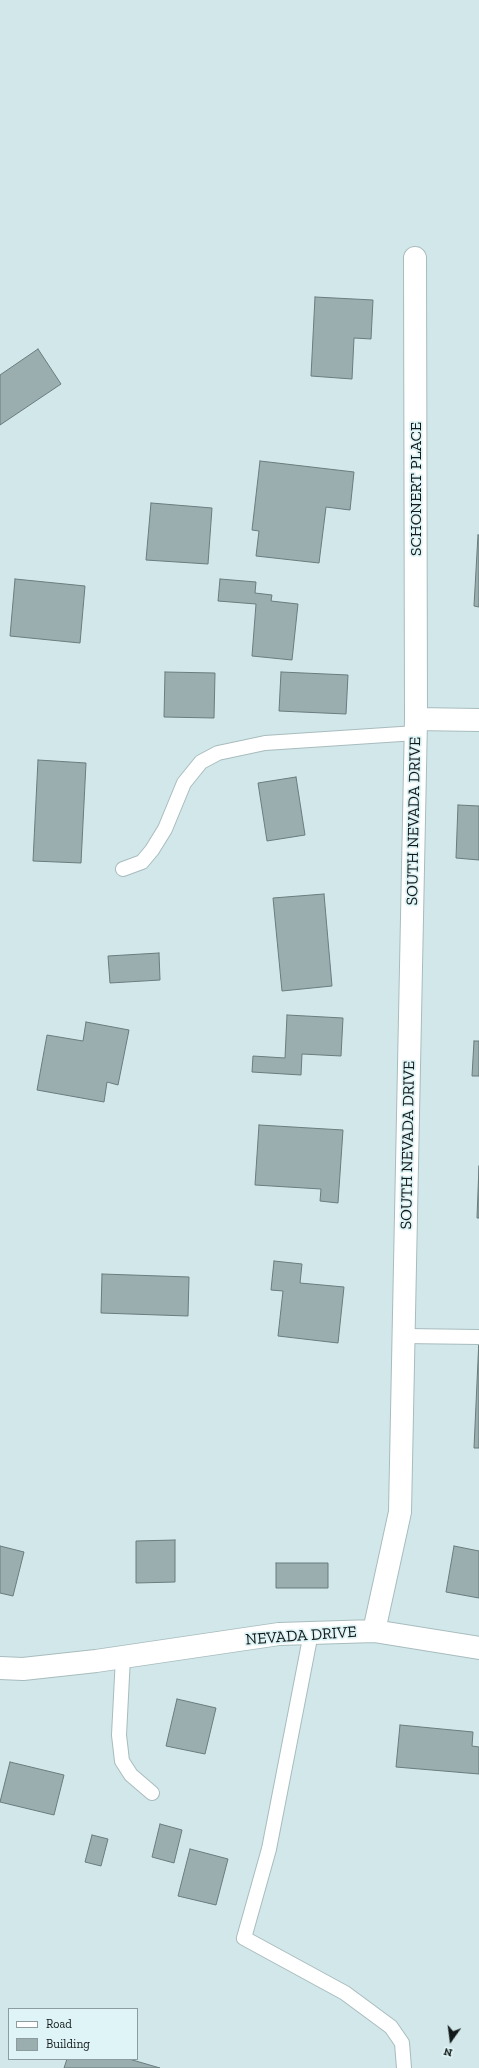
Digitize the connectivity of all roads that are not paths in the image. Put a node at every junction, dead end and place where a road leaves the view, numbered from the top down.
1 (416, 258) dead end
2 (479, 720) edge
3 (416, 726) junction
4 (123, 869) dead end
5 (404, 1336) junction
6 (479, 1337) edge
7 (374, 1631) junction
8 (311, 1633) junction
9 (479, 1648) edge
10 (123, 1656) junction
11 (0, 1668) edge
12 (152, 1793) dead end
13 (404, 2068) edge

1 - 3 street, SCHONERT PLACE
2 - 3 street, SOUTH NEVADA DRIVE
3 - 4 lane
3 - 5 street, SOUTH NEVADA DRIVE
5 - 6 lane
5 - 7 street, SOUTH NEVADA DRIVE
7 - 8 street, NEVADA DRIVE
7 - 9 street, NEVADA DRIVE
8 - 10 street, NEVADA DRIVE
8 - 13 lane
10 - 11 street, NEVADA DRIVE
10 - 12 lane

